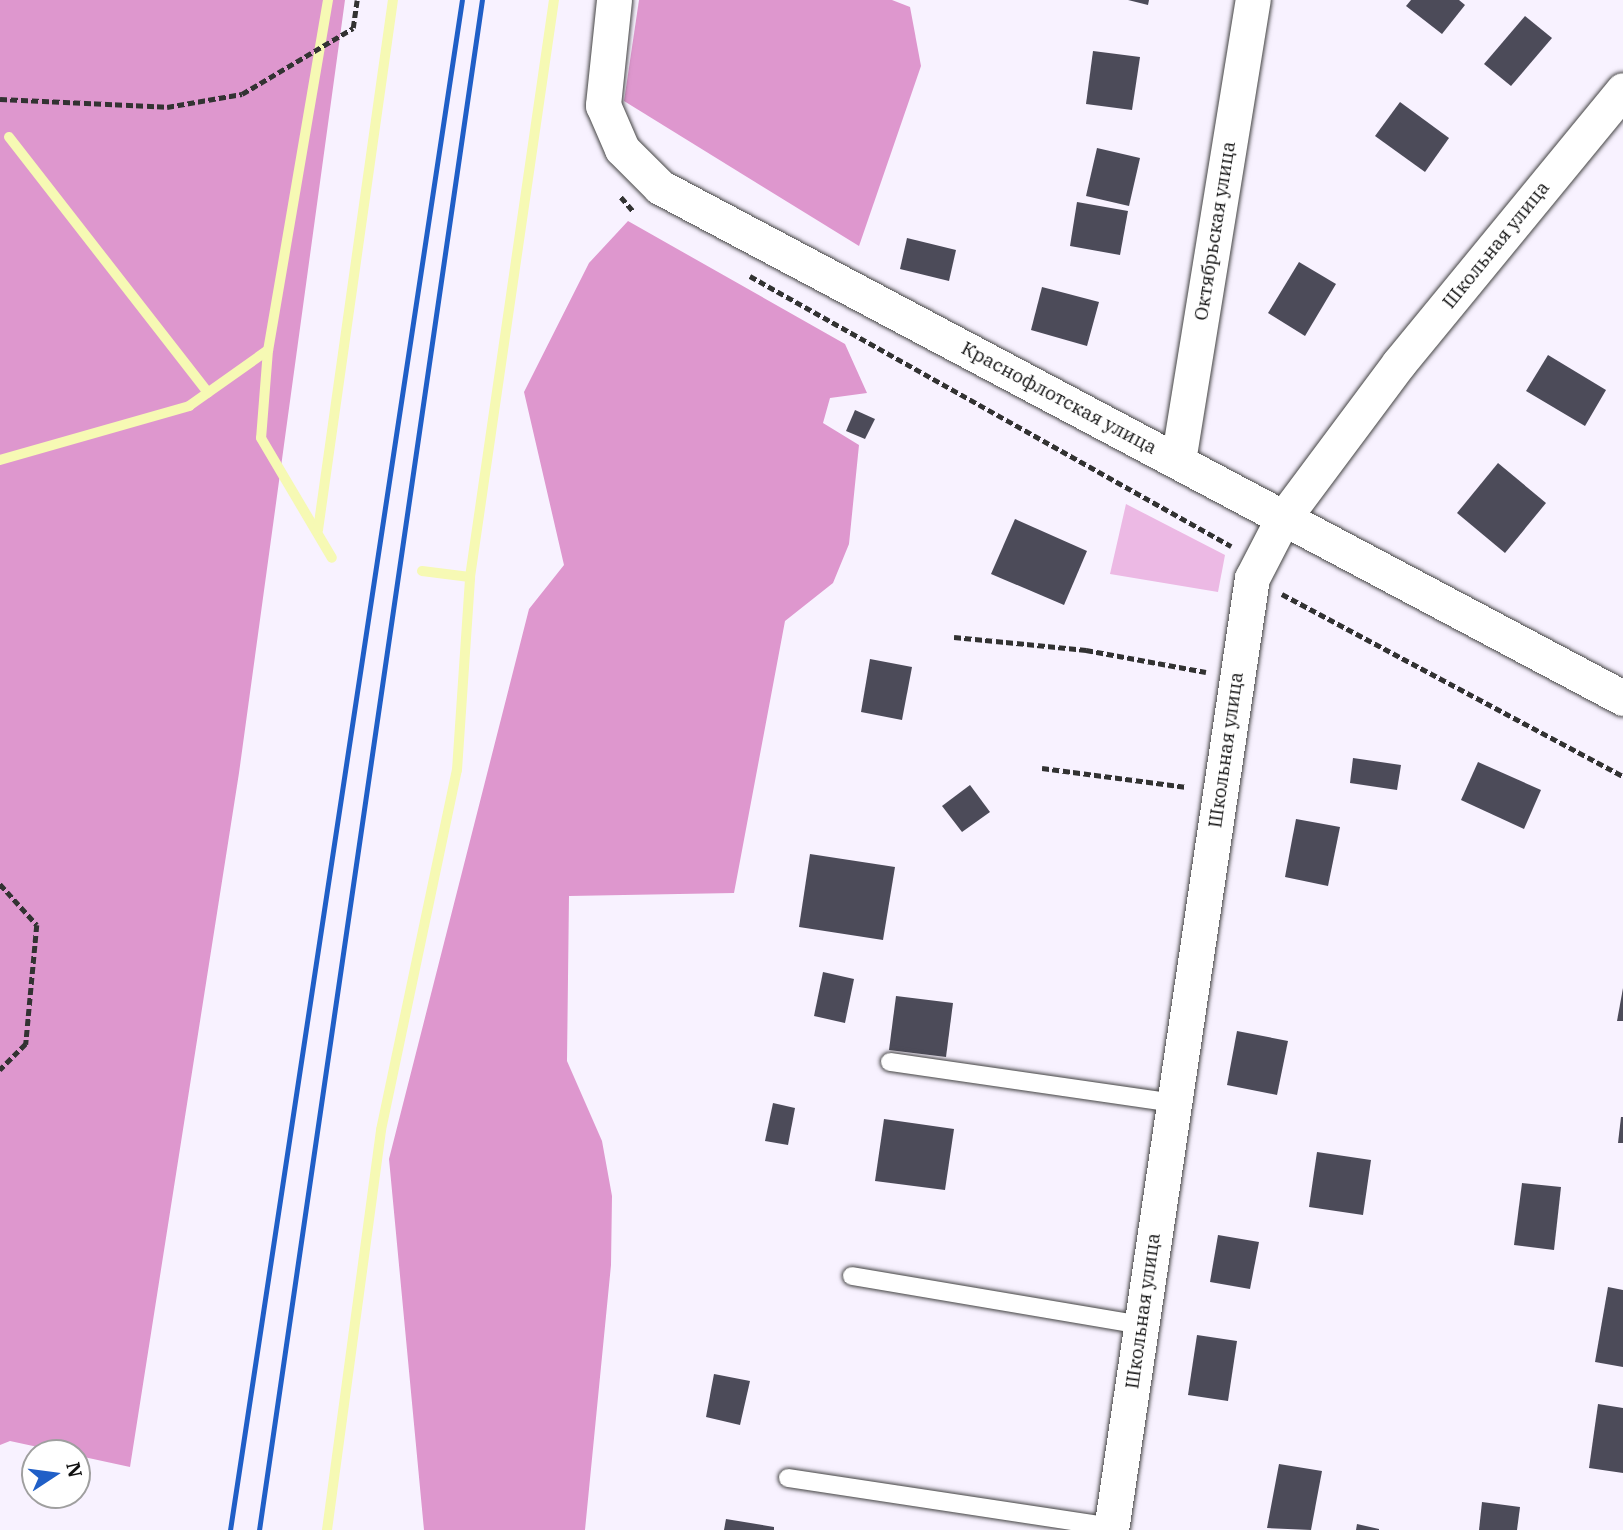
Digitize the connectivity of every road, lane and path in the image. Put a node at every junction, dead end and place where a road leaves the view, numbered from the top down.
1 (357, 0) edge
2 (1253, 0) edge
3 (612, 10) edge
4 (1623, 90) edge
5 (0, 99) edge
6 (622, 149) junction
7 (636, 212) dead end
8 (745, 274) dead end
9 (1178, 461) junction
10 (1282, 520) junction
11 (1252, 578) junction
12 (954, 637) dead end
13 (1237, 678) junction
14 (1623, 698) edge
15 (1042, 768) dead end
16 (1623, 776) edge
17 (1220, 791) junction
18 (0, 884) edge
19 (890, 1062) dead end
20 (0, 1070) edge
21 (1174, 1103) junction
22 (852, 1276) dead end
23 (1141, 1325) junction
24 (788, 1478) dead end
25 (1111, 1528) edge

1 - 5 path
2 - 9 street, Октябрьская улица
3 - 6 street, Краснофлотская улица
4 - 10 street, Школьная улица
6 - 7 path
6 - 9 street, Краснофлотская улица
8 - 11 path
9 - 10 street, Краснофлотская улица
10 - 11 street, Школьная улица
10 - 14 street, Краснофлотская улица
11 - 13 street, Школьная улица
11 - 16 path
12 - 13 path
13 - 17 street, Школьная улица
15 - 17 path
17 - 21 street, Школьная улица
18 - 20 path
19 - 21 lane
21 - 23 street, Школьная улица
22 - 23 lane
23 - 25 street, Школьная улица
24 - 25 lane

